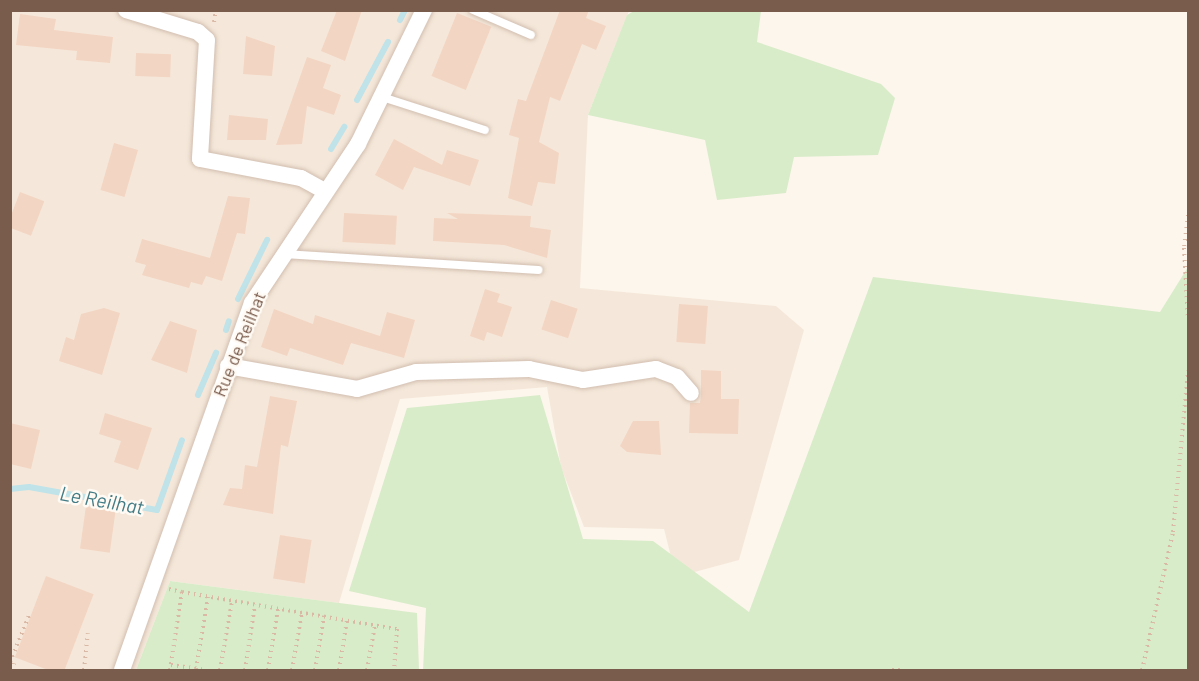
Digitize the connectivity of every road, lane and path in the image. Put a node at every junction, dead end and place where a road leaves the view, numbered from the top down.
1 (126, 10) edge
2 (424, 10) edge
3 (473, 10) edge
4 (531, 35) dead end
5 (382, 97) junction
6 (485, 130) dead end
7 (323, 190) junction
8 (1188, 215) edge
9 (281, 253) junction
10 (538, 270) dead end
11 (1188, 319) edge
12 (228, 366) junction
13 (1188, 371) edge
14 (691, 393) dead end
15 (208, 597) junction
16 (232, 600) junction
17 (255, 605) junction
18 (278, 609) junction
19 (302, 612) junction
20 (30, 614) dead end
21 (324, 616) junction
22 (348, 620) junction
23 (375, 625) junction
24 (88, 633) dead end
25 (12, 662) edge
26 (170, 668) edge
27 (196, 669) junction
28 (12, 670) edge
29 (84, 670) edge
30 (122, 670) edge
31 (207, 670) edge
32 (220, 670) edge
33 (245, 670) edge
34 (267, 670) edge
35 (292, 670) edge
36 (315, 670) edge
37 (339, 670) edge
38 (367, 670) edge
39 (394, 670) edge
40 (892, 670) edge
41 (903, 670) edge
42 (1142, 670) edge

1 - 7 street
2 - 5 street, Rue de Reilhat
3 - 4 lane
5 - 6 lane
5 - 7 street, Rue de Reilhat
7 - 9 street, Rue de Reilhat
8 - 11 path
9 - 10 lane
9 - 12 street, Rue de Reilhat
12 - 14 street
12 - 30 street, Rue de Reilhat
13 - 42 path
15 - 16 path
15 - 26 path
15 - 27 path
16 - 17 path
16 - 32 path
17 - 18 path
17 - 33 path
18 - 19 path
18 - 34 path
19 - 21 path
19 - 35 path
20 - 25 path
21 - 22 path
21 - 36 path
22 - 23 path
22 - 37 path
23 - 38 path
23 - 39 path
24 - 29 path
25 - 28 path
26 - 27 path
27 - 31 path
40 - 41 path

